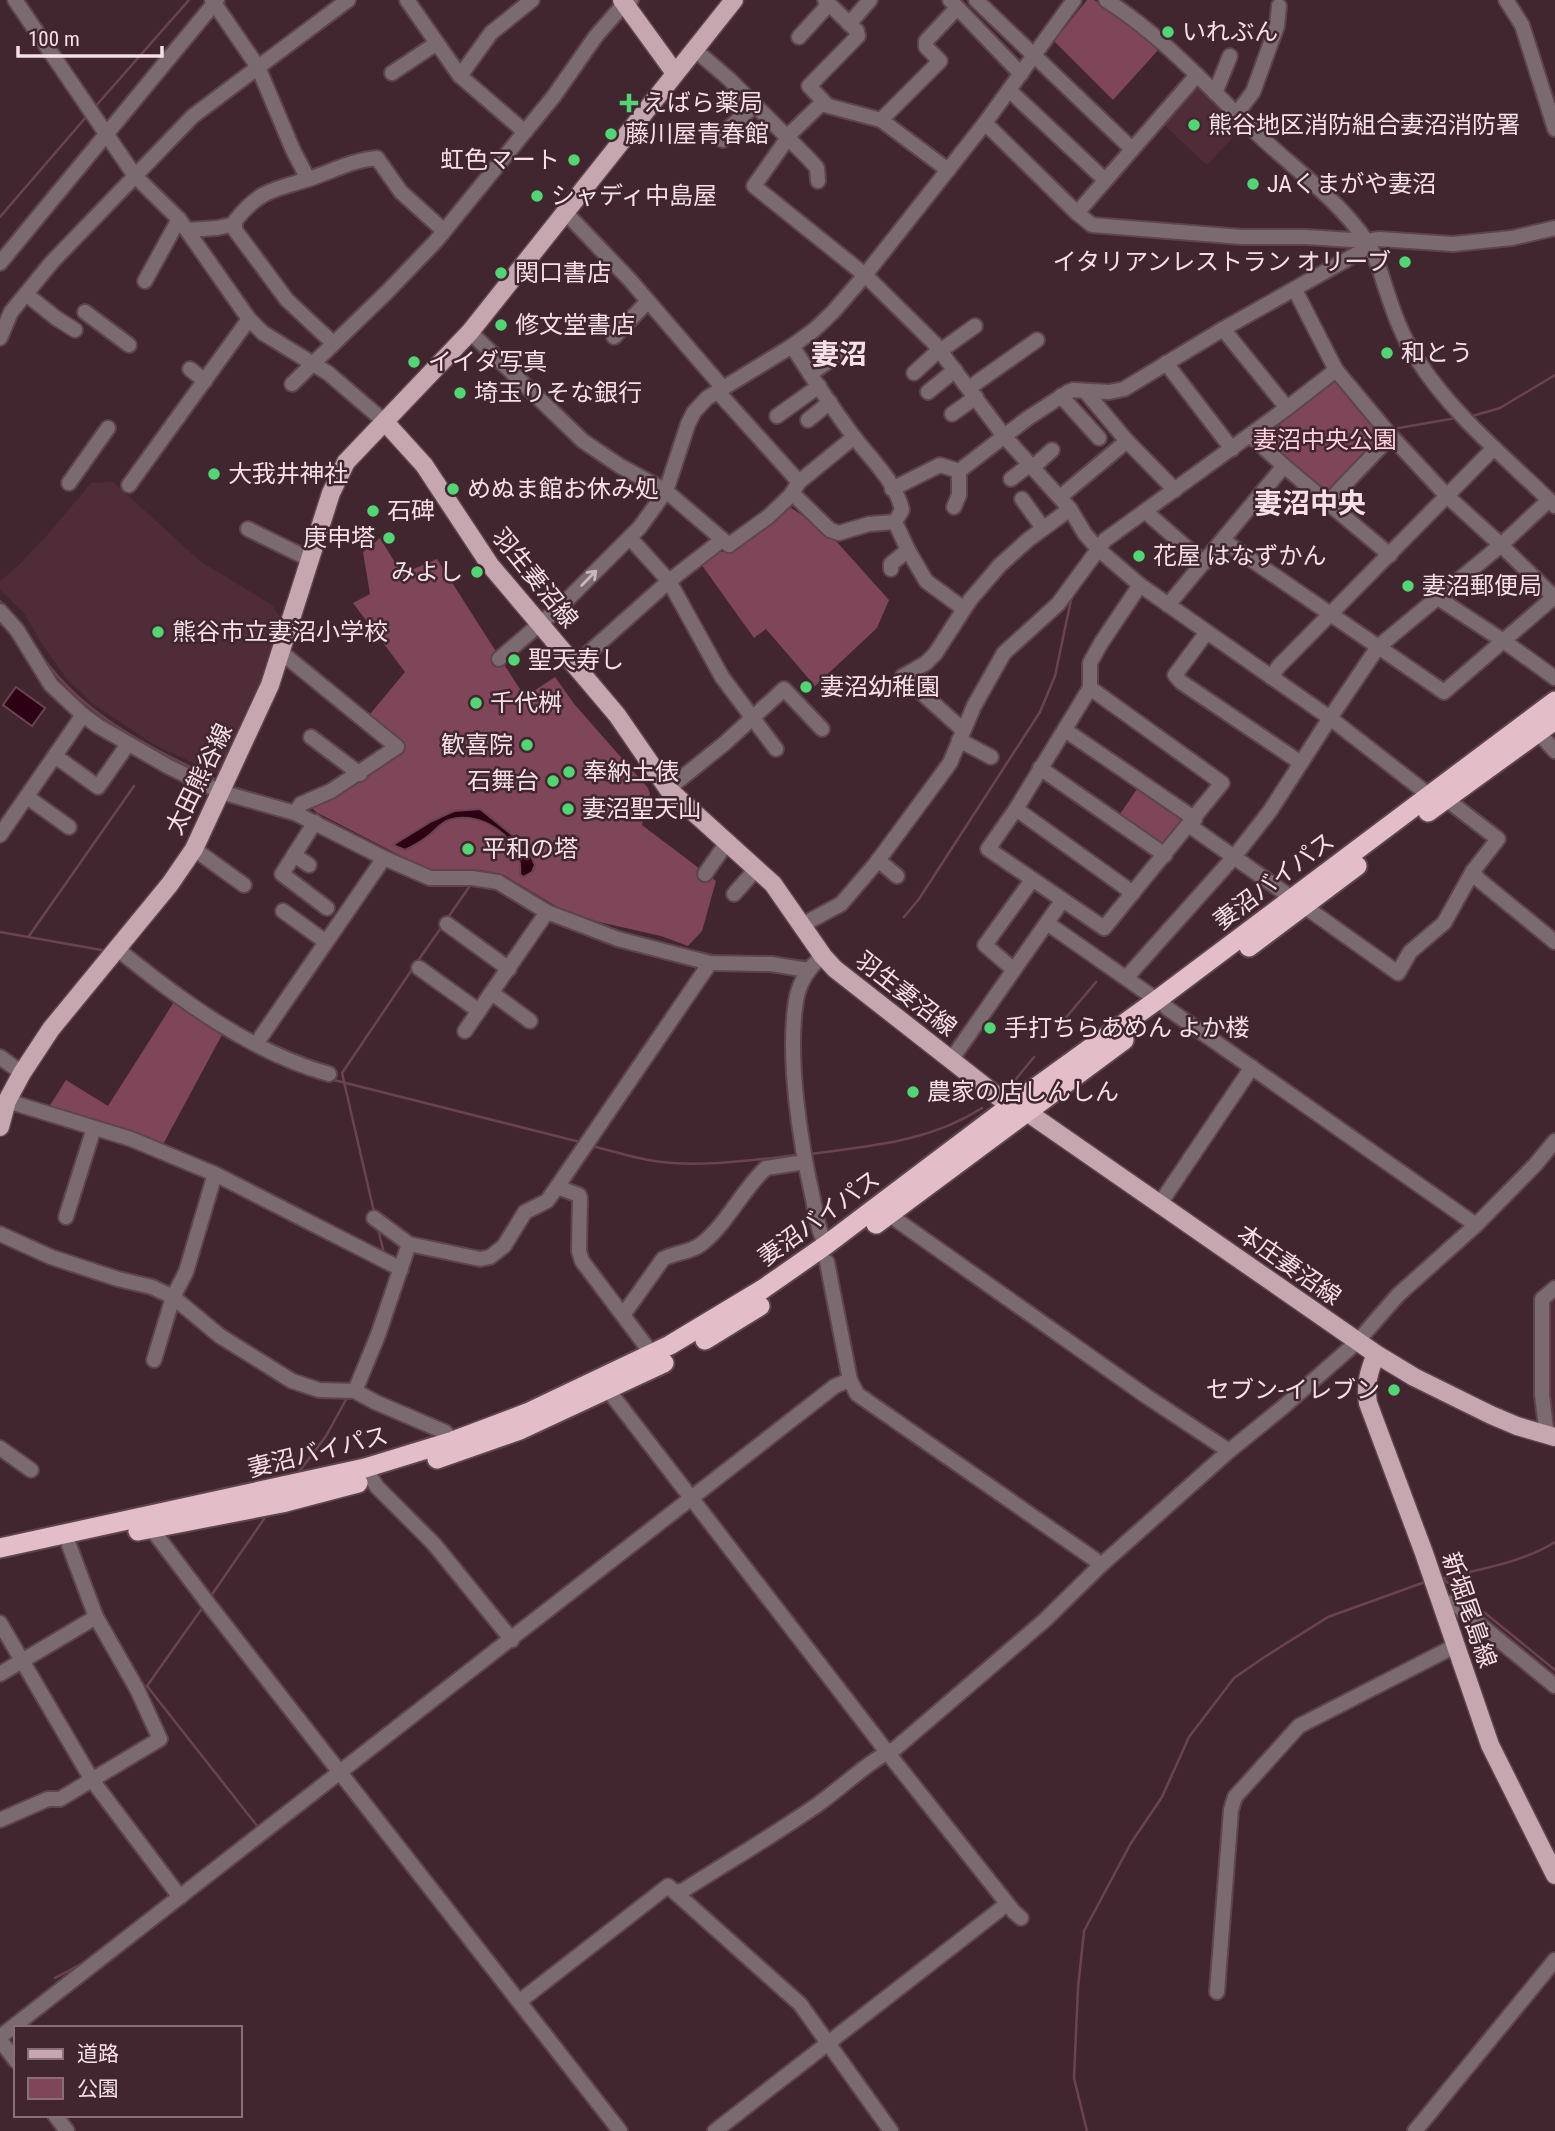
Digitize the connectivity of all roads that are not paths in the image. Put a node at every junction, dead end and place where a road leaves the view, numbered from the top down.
1 (15, 0) edge
2 (348, 0) edge
3 (407, 0) edge
4 (532, 0) edge
5 (734, 0) edge
6 (870, 0) edge
7 (976, 0) edge
8 (1074, 0) edge
9 (1106, 0) edge
10 (1506, 0) edge
11 (215, 1) edge
12 (626, 1) edge
13 (827, 2) edge
14 (955, 3) edge
15 (1279, 6) dead end
16 (849, 24) junction
17 (799, 37) dead end
18 (437, 43) junction
19 (694, 49) junction
20 (1034, 56) junction
21 (1230, 56) dead end
22 (258, 67) junction
23 (392, 73) dead end
24 (675, 73) junction
25 (1021, 74) junction
26 (1197, 75) junction
27 (460, 76) junction
28 (1009, 90) junction
29 (1215, 93) junction
30 (755, 104) junction
31 (826, 104) junction
32 (1237, 113) junction
33 (881, 120) junction
34 (985, 123) junction
35 (1555, 129) edge
36 (525, 132) junction
37 (105, 133) junction
38 (789, 137) junction
39 (723, 140) dead end
40 (1132, 149) junction
41 (948, 170) junction
42 (135, 176) junction
43 (308, 179) junction
44 (1105, 180) junction
45 (818, 181) dead end
46 (566, 213) junction
47 (1077, 213) junction
48 (235, 224) junction
49 (183, 225) junction
50 (1555, 228) edge
51 (442, 234) junction
52 (1367, 241) junction
53 (0, 263) edge
54 (865, 275) junction
55 (145, 281) dead end
56 (1295, 290) junction
57 (26, 294) junction
58 (648, 301) junction
59 (85, 312) dead end
60 (907, 316) junction
61 (249, 319) junction
62 (975, 326) dead end
63 (896, 328) dead end
64 (1223, 329) junction
65 (75, 330) dead end
66 (470, 332) junction
67 (614, 337) dead end
68 (0, 338) edge
69 (1037, 340) dead end
70 (333, 343) junction
71 (129, 345) dead end
72 (792, 346) junction
73 (846, 349) dead end
74 (940, 351) junction
75 (313, 363) junction
76 (1166, 363) junction
77 (190, 369) dead end
78 (955, 370) junction
79 (1336, 370) junction
80 (914, 373) dead end
81 (814, 380) junction
82 (205, 381) junction
83 (292, 384) dead end
84 (721, 390) junction
85 (1085, 391) junction
86 (928, 392) dead end
87 (972, 392) junction
88 (1061, 396) junction
89 (830, 402) junction
90 (1287, 408) junction
91 (952, 414) dead end
92 (777, 416) dead end
93 (808, 420) dead end
94 (385, 422) junction
95 (107, 428) dead end
96 (1250, 435) junction
97 (1004, 436) junction
98 (1391, 436) junction
99 (854, 437) junction
100 (1099, 438) dead end
101 (1128, 442) junction
102 (1494, 448) junction
103 (1232, 449) junction
104 (1052, 450) dead end
105 (1030, 466) junction
106 (1284, 466) junction
107 (959, 471) junction
108 (1011, 479) dead end
109 (69, 483) dead end
110 (129, 485) dead end
111 (796, 488) junction
112 (892, 489) junction
113 (1175, 490) junction
114 (666, 491) junction
115 (1447, 496) junction
116 (1060, 497) junction
117 (1022, 499) dead end
118 (1327, 503) junction
119 (1552, 503) edge
120 (954, 507) dead end
121 (1070, 509) junction
122 (1146, 512) junction
123 (895, 522) junction
124 (248, 528) dead end
125 (1043, 528) junction
126 (631, 538) junction
127 (722, 540) junction
128 (1224, 541) junction
129 (1501, 545) junction
130 (1094, 546) junction
131 (908, 550) junction
132 (1390, 555) junction
133 (311, 560) junction
134 (1203, 563) junction
135 (891, 569) dead end
136 (669, 582) junction
137 (1140, 585) junction
138 (1438, 598) junction
139 (1168, 605) junction
140 (964, 609) junction
141 (0, 611) edge
142 (1330, 615) junction
143 (540, 625) junction
144 (1207, 632) junction
145 (1505, 642) junction
146 (1378, 648) junction
147 (282, 653) junction
148 (499, 659) dead end
149 (575, 664) junction
150 (1271, 677) junction
151 (1555, 678) edge
152 (1090, 688) junction
153 (1555, 701) edge
154 (83, 715) junction
155 (752, 717) junction
156 (1330, 718) junction
157 (1555, 720) edge
158 (822, 729) dead end
159 (1065, 730) junction
160 (1538, 732) junction
161 (961, 735) junction
162 (311, 737) dead end
163 (128, 744) junction
164 (776, 749) dead end
165 (1555, 751) edge
166 (55, 756) junction
167 (991, 757) dead end
168 (1301, 763) junction
169 (1040, 768) junction
170 (360, 774) junction
171 (225, 784) junction
172 (668, 789) junction
173 (27, 797) junction
174 (1438, 797) junction
175 (298, 809) junction
176 (1016, 809) junction
177 (315, 822) junction
178 (1192, 822) junction
179 (69, 827) dead end
180 (0, 835) edge
181 (728, 841) junction
182 (194, 849) junction
183 (294, 855) junction
184 (1165, 855) junction
185 (1234, 857) junction
186 (384, 858) junction
187 (878, 860) junction
188 (309, 865) dead end
189 (757, 868) junction
190 (1473, 871) junction
191 (705, 874) dead end
192 (897, 876) dead end
193 (1032, 880) junction
194 (244, 885) dead end
195 (1133, 893) junction
196 (734, 894) dead end
197 (1062, 901) junction
198 (1298, 902) junction
199 (327, 908) dead end
200 (283, 911) dead end
201 (547, 912) junction
202 (1047, 923) junction
203 (447, 924) dead end
204 (802, 925) junction
205 (326, 942) junction
206 (1555, 942) edge
207 (116, 948) junction
208 (823, 956) junction
209 (710, 963) junction
210 (419, 968) dead end
211 (509, 969) junction
212 (808, 970) junction
213 (1014, 970) junction
214 (1126, 978) junction
215 (492, 993) junction
216 (1162, 1004) junction
217 (479, 1011) junction
218 (530, 1021) dead end
219 (465, 1031) dead end
220 (256, 1044) junction
221 (0, 1057) edge
222 (951, 1059) junction
223 (1252, 1067) junction
224 (22, 1073) junction
225 (329, 1074) dead end
226 (1019, 1109) junction
227 (3, 1113) edge
228 (94, 1128) junction
229 (1555, 1141) edge
230 (804, 1162) junction
231 (215, 1174) junction
232 (557, 1187) junction
233 (1159, 1205) junction
234 (891, 1213) junction
235 (66, 1217) dead end
236 (374, 1218) dead end
237 (1476, 1225) junction
238 (0, 1234) edge
239 (409, 1244) junction
240 (827, 1253) junction
241 (401, 1269) junction
242 (1555, 1288) edge
243 (173, 1297) junction
244 (623, 1315) junction
245 (1357, 1342) junction
246 (652, 1354) junction
247 (1376, 1354) junction
248 (154, 1360) dead end
249 (850, 1380) junction
250 (608, 1390) junction
251 (355, 1391) junction
252 (1551, 1436) edge
253 (453, 1441) junction
254 (0, 1448) edge
255 (1229, 1451) junction
256 (31, 1470) dead end
257 (367, 1474) junction
258 (693, 1499) junction
259 (151, 1521) junction
260 (69, 1545) junction
261 (0, 1548) edge
262 (0, 1562) edge
263 (1100, 1566) junction
264 (1440, 1601) junction
265 (96, 1617) junction
266 (0, 1623) edge
267 (512, 1640) junction
268 (1455, 1646) junction
269 (22, 1661) junction
270 (0, 1674) edge
271 (1555, 1686) edge
272 (887, 1752) junction
273 (340, 1771) junction
274 (92, 1780) junction
275 (0, 1820) edge
276 (1555, 1875) edge
277 (676, 1892) junction
278 (180, 1897) junction
279 (1007, 1904) junction
280 (1021, 1918) dead end
281 (1555, 1960) edge
282 (1217, 1992) dead end
283 (520, 2001) junction
284 (16, 2026) edge
285 (14, 2028) edge
286 (0, 2039) edge
287 (827, 2042) junction
288 (14, 2058) edge
289 (620, 2131) edge
290 (715, 2131) edge
291 (891, 2131) edge
292 (1415, 2131) edge

1 - 37 street
2 - 22 street
3 - 18 street
4 - 27 street
5 - 19 main road
6 - 16 street
7 - 20 street
8 - 20 street
9 - 26 street
10 - 35 street
11 - 22 street
11 - 37 street
12 - 24 main road
12 - 36 street
13 - 16 street
13 - 17 street
14 - 25 street
14 - 33 street
15 - 32 street
16 - 31 street
18 - 23 street
18 - 27 street
19 - 24 main road
19 - 30 street
20 - 25 street
20 - 40 street
21 - 29 street
22 - 42 street
22 - 43 street
24 - 46 main road
25 - 28 street
26 - 29 street
26 - 40 street
27 - 36 street
28 - 34 street
28 - 44 street
29 - 32 street
30 - 38 street
30 - 39 street
31 - 33 street
31 - 38 street
32 - 52 street
33 - 41 street
34 - 41 street
34 - 47 street
36 - 51 street
37 - 42 street
37 - 53 street
38 - 45 street
38 - 54 street
40 - 44 street
41 - 54 street
42 - 49 street
42 - 57 street
43 - 48 street
43 - 51 street
44 - 47 street
46 - 58 street
46 - 66 main road
47 - 52 street
48 - 49 street
48 - 70 street
49 - 55 street
49 - 61 street
50 - 52 street
51 - 70 street
52 - 56 street
52 - 102 street
54 - 60 street
54 - 72 street
56 - 64 street
56 - 79 street
57 - 65 street
57 - 68 street
58 - 67 street
58 - 84 street
59 - 71 street
60 - 63 street
60 - 74 street
61 - 75 street
61 - 82 street
62 - 74 street
64 - 76 street
64 - 90 street
66 - 94 main road
66 - 114 street
69 - 87 street
70 - 75 street
72 - 81 street
72 - 84 street
73 - 81 street
74 - 78 street
74 - 80 street
75 - 83 street
75 - 94 street
76 - 85 street
76 - 103 street
77 - 82 street
78 - 86 street
78 - 87 street
79 - 90 street
79 - 98 street
81 - 89 street
81 - 92 street
82 - 110 street
84 - 111 street
84 - 114 street
85 - 88 street
85 - 101 street
87 - 91 street
87 - 97 street
88 - 97 street
88 - 100 street
89 - 93 street
89 - 99 street
90 - 96 street
94 - 133 main road, 太田熊谷線
94 - 143 main road, 羽生妻沼線
95 - 109 street
96 - 103 street
96 - 106 street
97 - 105 street
97 - 107 street
98 - 115 street
98 - 118 street
99 - 111 street
99 - 112 street
101 - 113 street
101 - 116 street
102 - 115 street
102 - 119 street
103 - 113 street
104 - 105 street
105 - 108 street
105 - 116 street
106 - 118 street
106 - 128 street
107 - 112 street
107 - 120 street
111 - 123 street
111 - 127 street
112 - 123 street
113 - 122 street
114 - 126 street
114 - 127 street
115 - 129 street
115 - 132 street
116 - 121 street
117 - 125 street
118 - 132 street
119 - 129 street
121 - 125 street
121 - 130 street
122 - 130 street
122 - 134 street
123 - 131 street
124 - 133 street
125 - 140 street
126 - 136 street
143 -> 126 street
127 - 136 street
128 - 134 street
128 - 142 street
129 - 138 street
129 - 145 street
130 - 137 street
130 - 161 street
131 - 135 street
131 - 140 street
132 - 142 street
133 - 147 main road, 太田熊谷線
134 - 139 street
136 - 149 street
136 - 155 street
137 - 139 street
137 - 152 street
138 - 145 street
138 - 146 street
139 - 144 street
140 - 161 street
141 - 154 street
142 - 146 street
142 - 150 street
143 - 148 street
143 - 149 main road, 羽生妻沼線
144 - 150 street
144 - 168 street
145 - 146 street
145 - 151 street
146 - 156 street
147 - 170 street
147 - 171 main road, 太田熊谷線
149 - 172 main road, 羽生妻沼線
150 - 156 street
152 - 159 street
152 - 178 street
153 - 174 highway, 妻沼バイパス
154 - 163 street
154 - 166 street
155 - 158 street
155 - 164 street
155 - 172 street
156 - 168 street
156 - 174 street
157 - 160 highway, 妻沼バイパス
159 - 169 street
159 - 178 street
160 - 165 street
160 - 174 highway, 妻沼バイパス
161 - 167 street
161 - 187 street
162 - 170 street
163 - 166 street
163 - 171 street
166 - 173 street
168 - 185 street
169 - 176 street
169 - 184 street
170 - 175 street
171 - 175 street
171 - 182 main road, 太田熊谷線
172 - 181 main road, 羽生妻沼線
173 - 179 street
173 - 180 street
174 - 190 street
174 - 198 highway, 妻沼バイパス
175 - 177 street
176 - 193 street
176 - 195 street
177 - 183 street
177 - 186 street
178 - 184 street
178 - 185 street
181 - 189 main road, 羽生妻沼線
181 - 191 street
182 - 194 street
182 - 207 main road, 太田熊谷線
183 - 188 street
183 - 199 street
184 - 195 street
185 - 198 street
185 - 214 street
186 - 201 street
186 - 205 street
187 - 192 street
187 - 204 street
189 - 196 street
189 - 204 main road, 羽生妻沼線
190 - 198 street
190 - 206 street
193 - 197 street
193 - 213 street
195 - 197 street
197 - 202 street
198 - 216 highway, 妻沼バイパス
200 - 205 street
201 - 209 street
201 - 211 street
202 - 213 street
202 - 214 street
203 - 211 street
204 - 208 main road, 羽生妻沼線
205 - 220 street
207 - 220 street
207 - 224 main road, 太田熊谷線
208 - 212 street
208 - 222 main road, 羽生妻沼線
209 - 212 street
209 - 232 street
210 - 217 street
211 - 215 street
212 - 230 street
213 - 222 street
214 - 216 street
215 - 217 street
215 - 218 street
216 - 223 street
216 - 226 highway, 妻沼バイパス
217 - 219 street
220 - 225 street
221 - 224 street
222 - 226 main road, 羽生妻沼線
223 - 233 street
223 - 237 street
224 - 227 main road, 太田熊谷線
226 - 233 main road, 本庄妻沼線
226 - 234 highway, 妻沼バイパス
226 - 240 highway, 妻沼バイパス
227 - 228 street
228 - 231 street
228 - 235 street
229 - 237 street
230 - 240 street
230 - 244 street
231 - 241 street
231 - 243 street
232 - 239 street
232 - 244 street
233 - 245 main road, 本庄妻沼線
234 - 240 highway, 妻沼バイパス
234 - 255 street
236 - 239 street
237 - 245 street
238 - 243 street
239 - 241 street
240 - 246 highway, 妻沼バイパス
240 - 249 street
240 - 250 highway, 妻沼バイパス
241 - 251 street
242 - 252 street
243 - 248 street
243 - 251 street
244 - 246 street
245 - 247 main road, 本庄妻沼線
245 - 255 street
246 - 253 highway, 妻沼バイパス
247 - 252 main road, 本庄妻沼線
247 - 264 main road, 新堀尾島線
249 - 258 street
249 - 263 street
250 - 257 highway, 妻沼バイパス
250 - 258 street
251 - 253 street
253 - 257 highway, 妻沼バイパス
254 - 256 street
255 - 263 street
257 - 259 highway, 妻沼バイパス
257 - 267 street
258 - 267 street
258 - 272 street
259 - 260 highway, 妻沼バイパス
259 - 261 highway, 妻沼バイパス
259 - 273 street
260 - 262 highway, 妻沼バイパス
260 - 265 street
263 - 272 street
264 - 268 main road, 新堀尾島線
264 - 271 street
265 - 269 street
265 - 274 street
266 - 269 street
267 - 273 street
268 - 276 main road, 新堀尾島線
268 - 282 street
269 - 270 street
269 - 274 street
272 - 277 street
272 - 279 street
273 - 278 street
273 - 283 street
274 - 275 street
274 - 278 street
277 - 283 street
277 - 287 street
278 - 284 street
279 - 280 street
279 - 287 street
281 - 292 street
283 - 289 street
285 - 286 street
286 - 288 street
287 - 290 street
287 - 291 street

